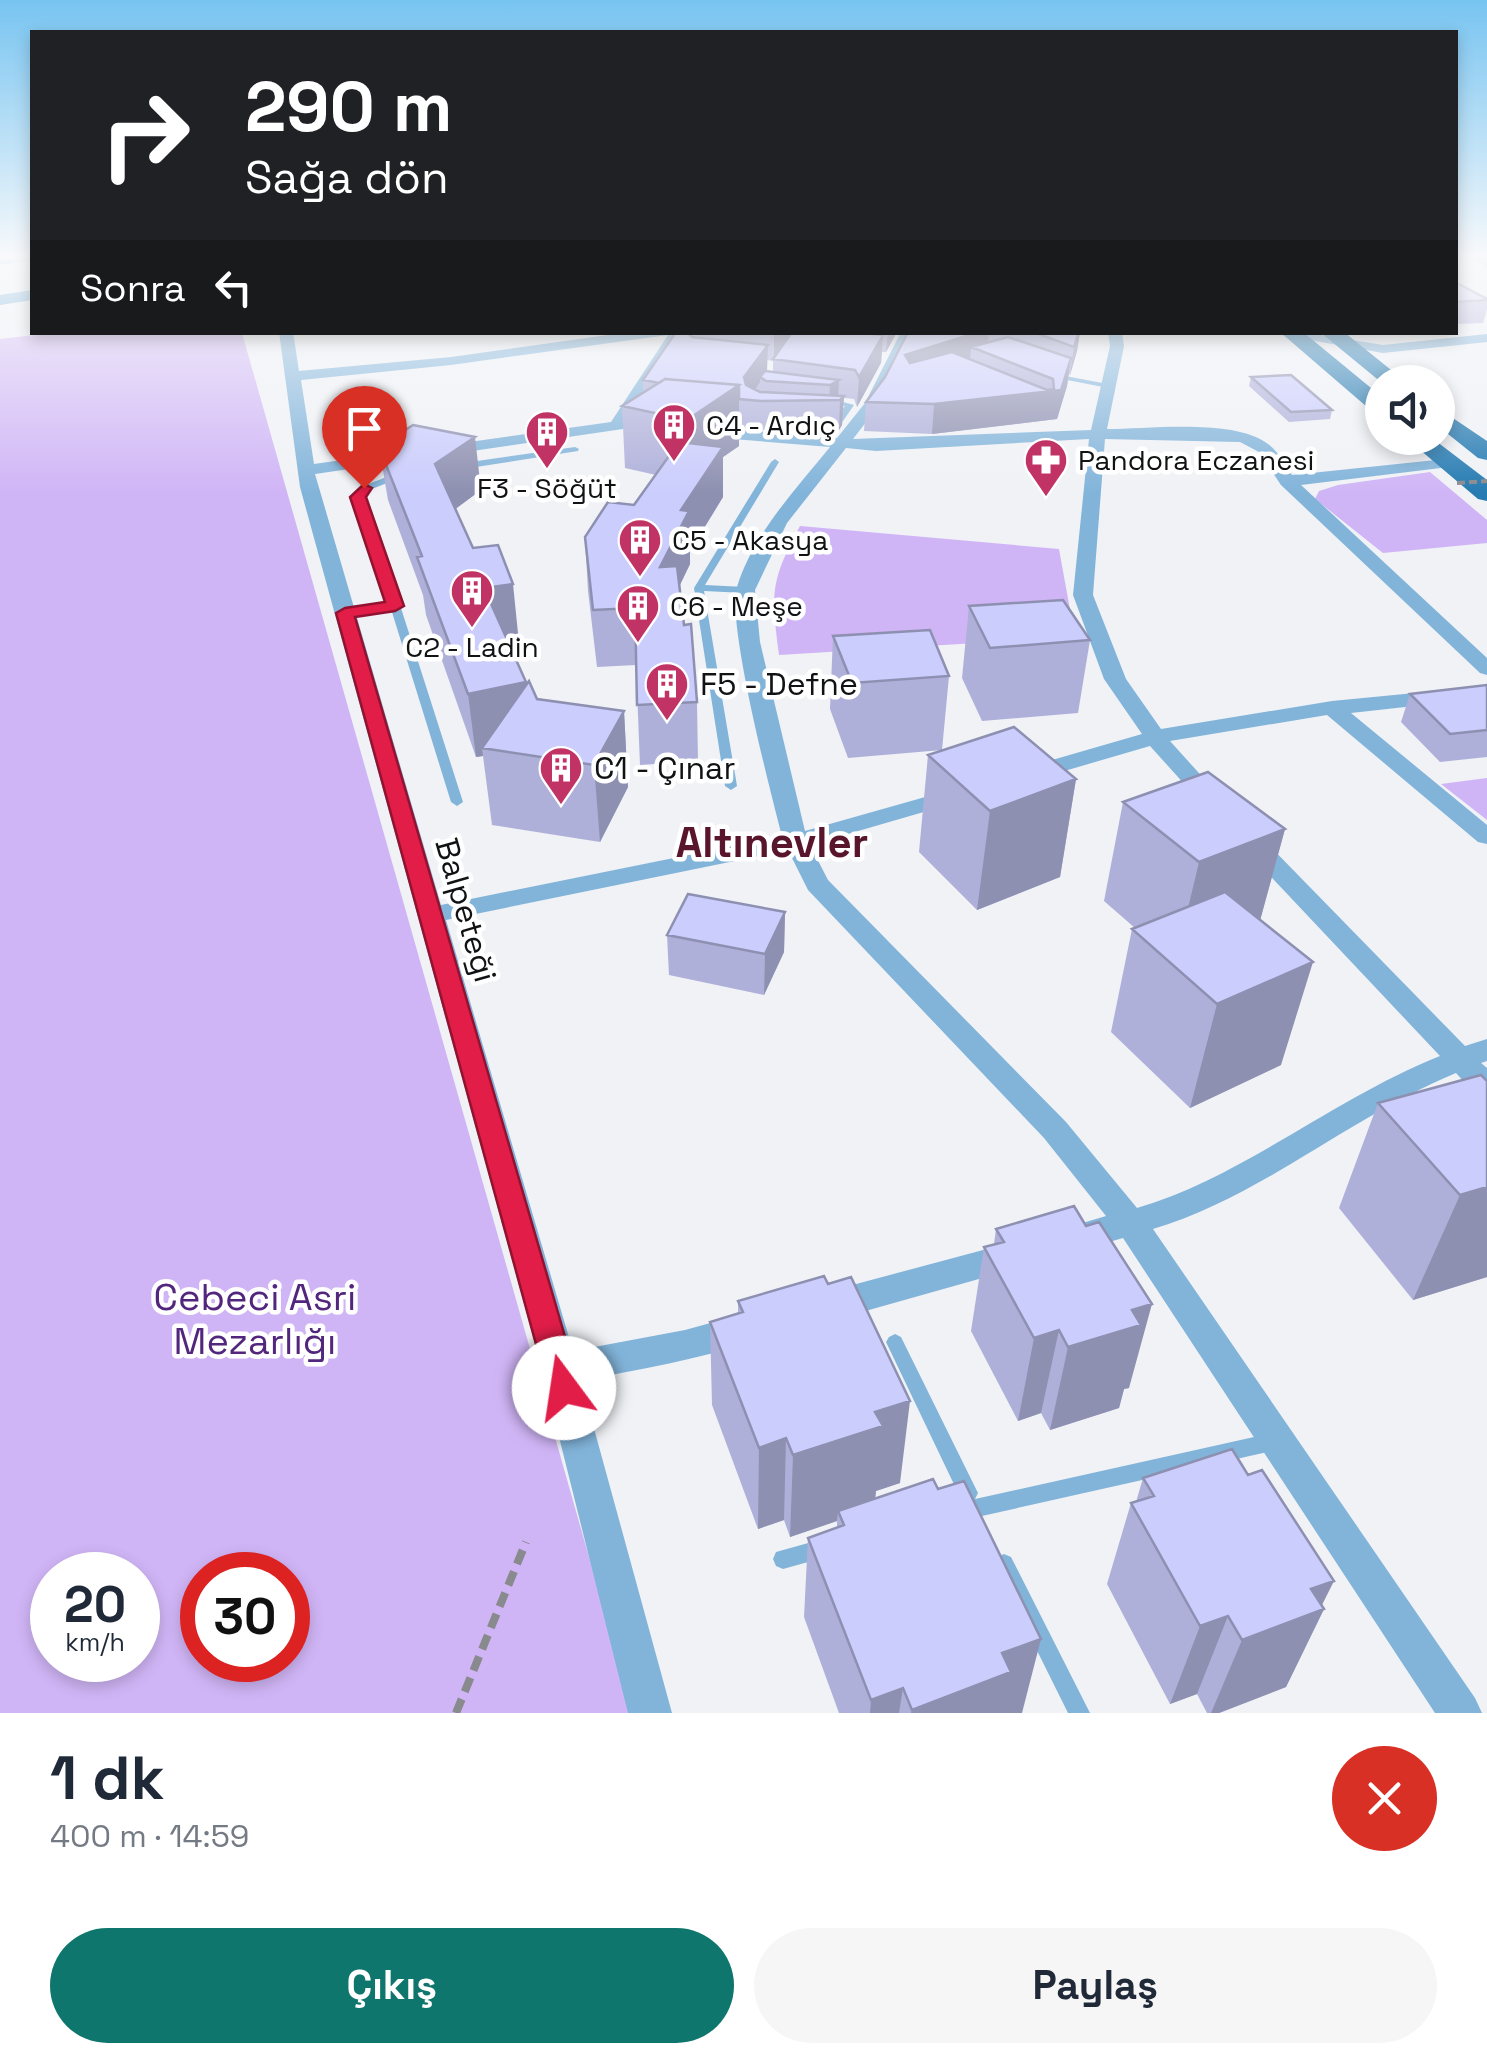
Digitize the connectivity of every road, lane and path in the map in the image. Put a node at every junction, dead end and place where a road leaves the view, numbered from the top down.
1 (287, 335) edge
2 (619, 335) edge
3 (676, 335) edge
4 (906, 335) edge
5 (1115, 335) edge
6 (1287, 335) edge
7 (1334, 336) edge
8 (1487, 338) edge
9 (559, 339) edge
10 (1372, 365) edge
11 (1043, 371) edge
12 (295, 376) junction
13 (1108, 386) junction
14 (1365, 395) edge
15 (810, 398) edge
16 (812, 420) edge
17 (616, 426) junction
18 (636, 427) edge
19 (1455, 428) edge
20 (696, 431) edge
21 (1098, 434) junction
22 (842, 446) junction
23 (575, 449) dead end
24 (1487, 453) edge
25 (1435, 455) edge
26 (775, 462) dead end
27 (458, 466) edge
28 (306, 470) junction
29 (419, 472) edge
30 (1453, 473) junction
31 (1487, 481) edge
32 (1287, 482) junction
33 (1487, 492) edge
34 (700, 588) junction
35 (745, 590) junction
36 (395, 606) junction
37 (345, 613) junction
38 (1487, 669) edge
39 (1487, 692) edge
40 (1332, 708) junction
41 (1155, 737) junction
42 (732, 786) dead end
43 (457, 802) dead end
44 (1487, 838) edge
45 (796, 842) junction
46 (431, 915) junction
47 (1475, 1054) edge
48 (1487, 1086) edge
49 (1131, 1224) junction
50 (895, 1342) dead end
51 (560, 1369) junction
52 (1274, 1441) junction
53 (937, 1518) edge
54 (984, 1525) junction
55 (526, 1542) dead end
56 (841, 1544) edge
57 (784, 1560) dead end
58 (456, 1713) edge
59 (650, 1713) edge
60 (1079, 1713) edge
61 (1460, 1713) edge

1 - 12 street, Balpeteği
2 - 9 street
3 - 17 street
4 - 22 street
5 - 13 street
6 - 14 main road
7 - 8 street
7 - 10 main road
9 - 12 street
11 - 13 lane
12 - 28 street, Balpeteği
13 - 21 street
15 - 16 lane
17 - 18 street
17 - 28 street
19 - 24 main road
20 - 22 street
21 - 22 street
21 - 32 street
21 - 41 street
22 - 35 street
23 - 27 lane
25 - 30 main road
26 - 34 lane
28 - 37 street, Balpeteği
29 - 36 lane
30 - 31 path, bridge
30 - 32 street
30 - 33 main road
32 - 38 street
34 - 35 lane
34 - 42 lane
35 - 45 street
36 - 37 lane
36 - 43 lane
37 - 46 street, Balpeteği
39 - 40 street
40 - 41 street
40 - 44 street
41 - 45 street
41 - 47 street
45 - 46 street
45 - 49 street
46 - 51 street, Balpeteği
47 - 48 street
47 - 49 street
49 - 51 street
49 - 52 street
50 - 54 lane
51 - 59 street, Balpeteği
52 - 54 lane
52 - 61 street
53 - 54 lane
54 - 60 lane
55 - 58 path
56 - 57 lane

